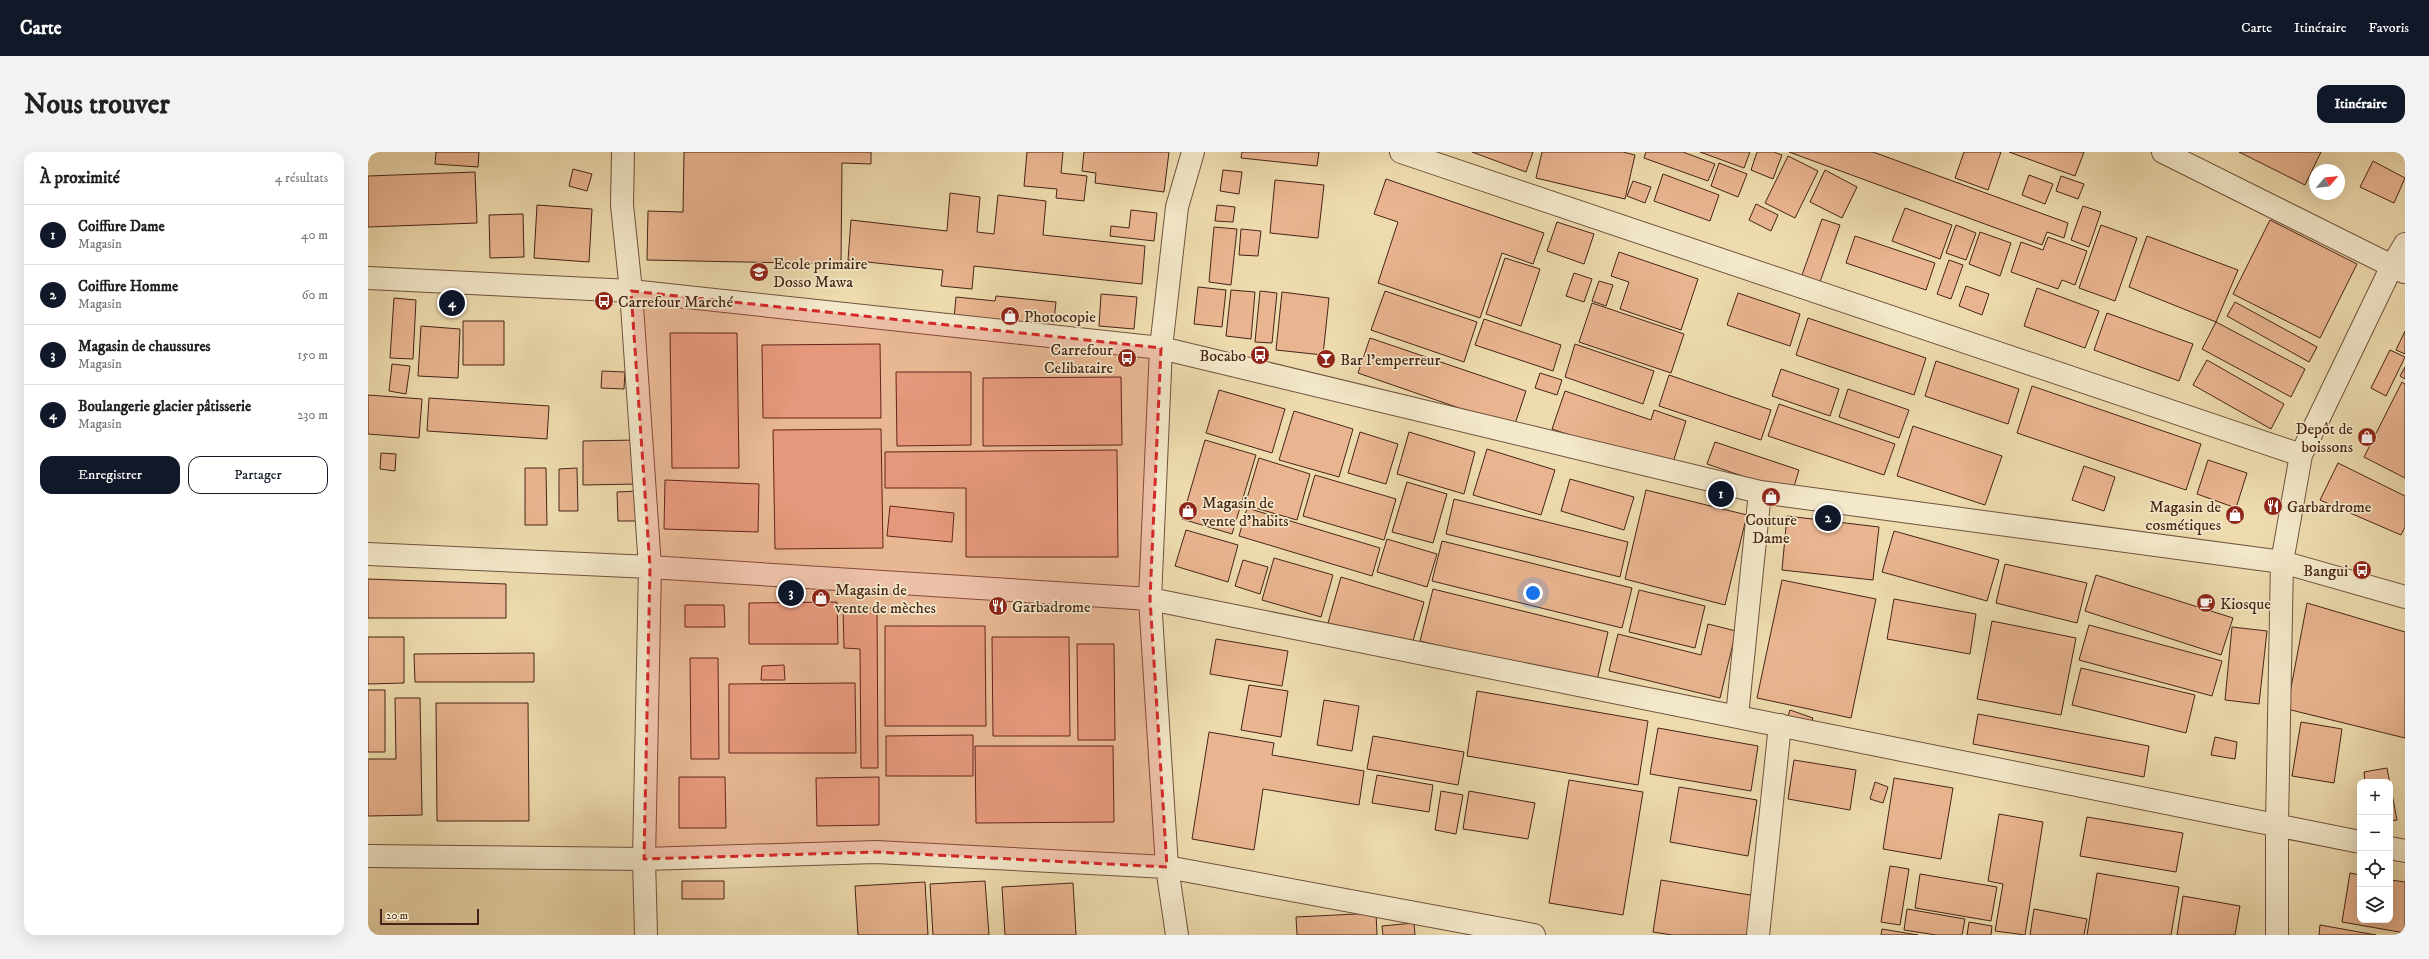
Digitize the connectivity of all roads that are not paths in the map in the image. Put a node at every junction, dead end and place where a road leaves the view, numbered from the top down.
1 (623, 152) edge
2 (1193, 152) edge
3 (1401, 152) edge
4 (2162, 152) edge
5 (2405, 244) edge
6 (2398, 269) edge
7 (368, 278) edge
8 (631, 291) junction
9 (1161, 348) junction
10 (2301, 454) junction
11 (1760, 492) junction
12 (368, 554) edge
13 (2282, 562) junction
14 (650, 567) junction
15 (2405, 597) edge
16 (1150, 599) junction
17 (1736, 716) junction
18 (1780, 725) junction
19 (2277, 824) junction
20 (2357, 841) edge
21 (2393, 849) edge
22 (2405, 851) edge
23 (644, 859) junction
24 (372, 860) edge
25 (1167, 867) junction
26 (646, 935) edge
27 (1177, 935) edge
28 (1534, 935) edge
29 (1758, 935) edge
30 (2277, 935) edge

1 - 8 street
2 - 9 street
3 - 10 street
4 - 6 street
5 - 6 street
6 - 10 street
7 - 8 street
8 - 9 street
8 - 14 street
9 - 11 street
9 - 16 street
10 - 13 street
11 - 13 street
11 - 17 street
12 - 14 street
13 - 15 street
13 - 19 street
14 - 16 street
14 - 23 street
16 - 17 street
16 - 25 street
17 - 18 street
18 - 19 street
18 - 29 street
19 - 20 street
19 - 30 street
21 - 22 street
23 - 24 street
23 - 25 street
23 - 26 street
25 - 27 street
25 - 28 street

